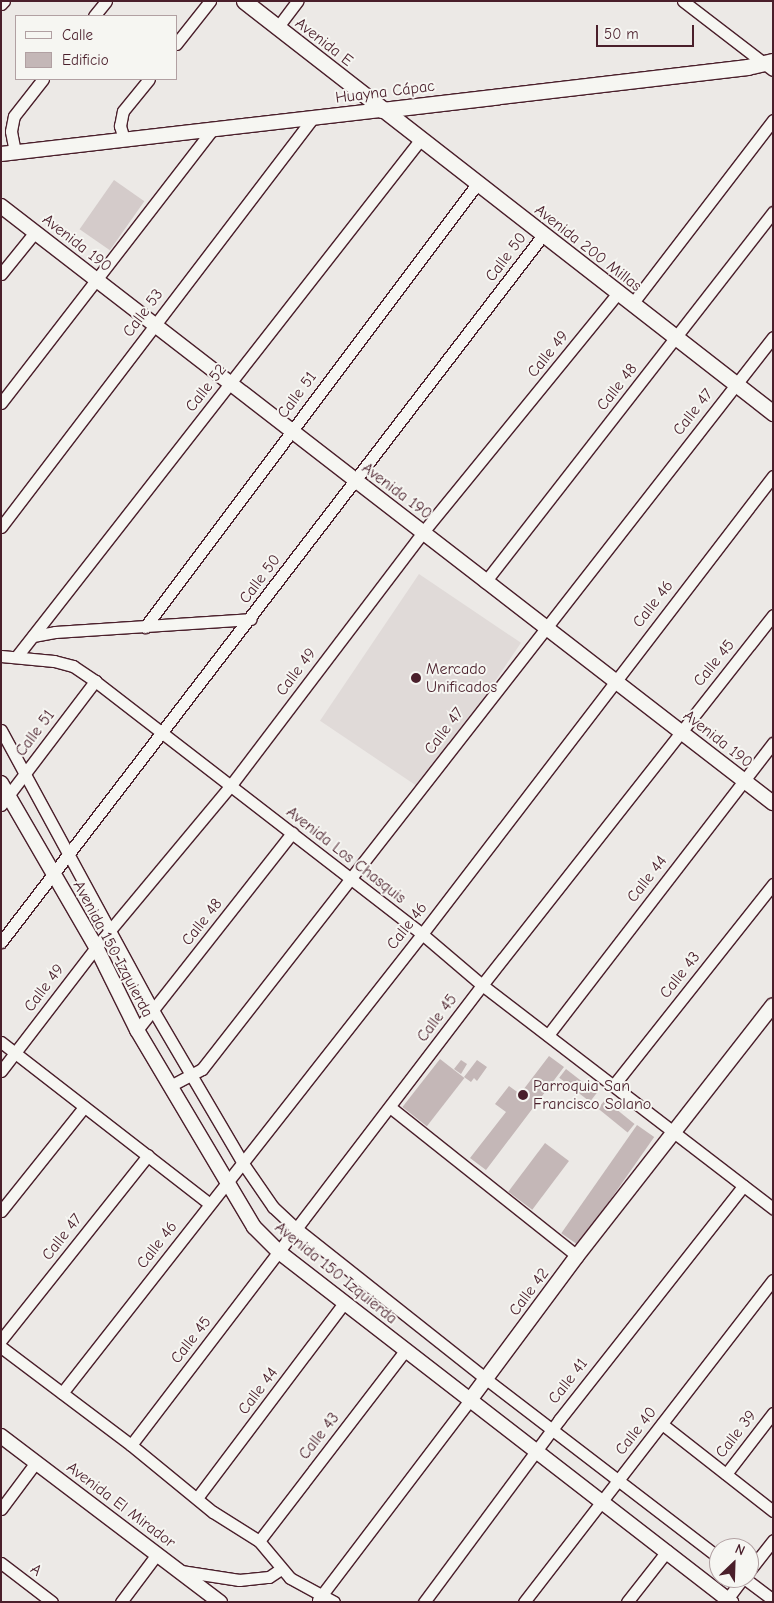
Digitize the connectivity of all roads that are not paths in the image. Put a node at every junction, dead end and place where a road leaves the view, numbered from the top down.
1 (4, 1) edge
2 (106, 1) edge
3 (210, 1) edge
4 (244, 1) edge
5 (297, 1) edge
6 (683, 1) edge
7 (1, 4) edge
8 (95, 15) edge
9 (278, 28) junction
10 (178, 41) edge
11 (770, 65) edge
12 (42, 80) edge
13 (148, 80) edge
14 (382, 110) junction
15 (312, 119) junction
16 (773, 120) edge
17 (213, 130) junction
18 (124, 139) junction
19 (420, 140) junction
20 (8, 153) edge
21 (477, 184) junction
22 (1, 206) edge
23 (773, 212) edge
24 (35, 232) junction
25 (543, 235) junction
26 (1, 274) edge
27 (97, 280) junction
28 (618, 293) junction
29 (632, 304) junction
30 (154, 325) junction
31 (674, 337) junction
32 (773, 337) edge
33 (230, 384) junction
34 (735, 384) junction
35 (1, 403) edge
36 (773, 413) edge
37 (291, 431) junction
38 (773, 476) edge
39 (355, 481) junction
40 (1, 527) edge
41 (423, 532) junction
42 (485, 582) junction
43 (773, 615) edge
44 (251, 619) junction
45 (145, 627) junction
46 (544, 627) junction
47 (33, 636) junction
48 (1, 656) edge
49 (18, 656) junction
50 (95, 681) junction
51 (614, 681) junction
52 (1, 730) edge
53 (163, 730) junction
54 (680, 732) junction
55 (773, 743) edge
56 (26, 772) junction
57 (744, 781) junction
58 (1, 783) edge
59 (231, 785) junction
60 (5, 800) edge
61 (773, 803) edge
62 (292, 833) junction
63 (70, 853) junction
64 (53, 875) junction
65 (351, 880) junction
66 (773, 884) edge
67 (111, 929) junction
68 (422, 934) junction
69 (1, 942) edge
70 (96, 947) junction
71 (482, 985) junction
72 (773, 1005) edge
73 (153, 1010) junction
74 (137, 1030) junction
75 (548, 1035) junction
76 (1, 1042) edge
77 (15, 1053) junction
78 (1, 1071) edge
79 (192, 1075) junction
80 (170, 1086) junction
81 (614, 1086) junction
82 (84, 1107) junction
83 (390, 1107) junction
84 (674, 1132) junction
85 (148, 1155) junction
86 (242, 1162) junction
87 (226, 1182) junction
88 (743, 1186) junction
89 (210, 1204) junction
90 (773, 1208) edge
91 (1, 1211) edge
92 (297, 1229) junction
93 (279, 1252) junction
94 (577, 1256) junction
95 (773, 1280) edge
96 (344, 1303) junction
97 (1, 1340) edge
98 (1, 1347) edge
99 (405, 1351) junction
100 (486, 1379) junction
101 (62, 1393) junction
102 (470, 1400) junction
103 (773, 1413) edge
104 (662, 1424) junction
105 (552, 1428) junction
106 (1, 1436) edge
107 (131, 1445) junction
108 (537, 1452) junction
109 (36, 1462) junction
110 (726, 1474) junction
111 (620, 1478) junction
112 (197, 1498) junction
113 (602, 1501) junction
114 (1, 1509) edge
115 (773, 1511) edge
116 (773, 1540) edge
117 (259, 1541) junction
118 (709, 1550) edge
119 (667, 1551) junction
120 (158, 1554) junction
121 (759, 1558) edge
122 (1, 1563) edge
123 (281, 1569) junction
124 (181, 1572) junction
125 (737, 1588) edge
126 (757, 1588) edge
127 (319, 1599) edge
128 (773, 1600) edge
129 (728, 1601) edge
130 (52, 1602) edge
131 (122, 1602) edge
132 (220, 1602) edge
133 (334, 1602) edge
134 (424, 1602) edge
135 (524, 1602) edge
136 (627, 1602) edge

1 - 7 street
2 - 8 street
3 - 10 street
4 - 9 main road, Avenida E
5 - 9 street
6 - 11 street
9 - 14 main road, Avenida E
11 - 14 main road, Huayna Cápac
12 - 20 street
13 - 18 street
14 - 15 street, Huayna Cápac
14 - 19 main road, Avenida 200 Millas
15 - 17 street, Huayna Cápac
15 - 30 street, Calle 53
16 - 29 street
17 - 18 street, Huayna Cápac
17 - 27 street
18 - 20 street, Huayna Cápac
19 - 21 main road, Avenida 200 Millas
19 - 33 street, Calle 52
21 - 25 main road, Avenida 200 Millas
21 - 37 street, Calle 51
22 - 24 street, Avenida 190
23 - 31 street, Calle 48
24 - 26 street
24 - 27 street, Avenida 190
25 - 28 main road, Avenida 200 Millas
25 - 39 street, Calle 50
27 - 30 street, Avenida 190
27 - 35 street
28 - 29 main road, Avenida 200 Millas
28 - 41 street, Calle 49
29 - 31 main road, Avenida 200 Millas
30 - 33 street, Avenida 190
30 - 40 street, Calle 53
31 - 34 main road, Avenida 200 Millas
31 - 42 street, Calle 48
32 - 34 street, Calle 47
33 - 37 street, Avenida 190
33 - 47 street, Calle 52
34 - 36 main road, Avenida 200 Millas
34 - 46 street, Calle 47
37 - 39 street, Avenida 190
37 - 45 street, Calle 51
38 - 51 street, Calle 46
39 - 41 street, Avenida 190
39 - 44 street, Calle 50
41 - 42 street, Avenida 190
41 - 59 street, Calle 49
42 - 46 street, Avenida 190
43 - 54 street, Calle 45
44 - 45 street
44 - 53 street, Calle 50
45 - 47 street
46 - 51 street, Avenida 190
46 - 65 street, Calle 47
47 - 49 street, Calle 52
48 - 49 street, Avenida Los Chasquis
49 - 50 street, Avenida Los Chasquis
50 - 53 street, Avenida Los Chasquis
50 - 56 street, Calle 51
51 - 54 street, Avenida 190
51 - 68 street, Calle 46
52 - 56 street, Avenida 150 Izquierda
53 - 59 street, Avenida Los Chasquis
53 - 63 street, Calle 50
54 - 57 street, Avenida 190
54 - 71 street, Calle 45
55 - 57 street, Calle 44
56 - 60 street, Calle 51
56 - 63 street, Avenida 150 Izquierda
57 - 61 street, Avenida 190
57 - 75 street, Calle 44
58 - 60 street, Avenida 150 Izquierda
59 - 62 street, Avenida Los Chasquis
59 - 67 street, Calle 49
60 - 64 street, Avenida 150 Izquierda
62 - 65 street, Avenida Los Chasquis
62 - 73 street, Calle 48
63 - 64 street, Calle 50
63 - 67 street, Avenida 150 Izquierda
64 - 69 street, Calle 50
64 - 70 street, Avenida 150 Izquierda
65 - 68 street, Avenida Los Chasquis
65 - 79 street, Calle 47
66 - 81 street, Calle 43
67 - 70 street, Calle 49
67 - 73 street, Avenida 150 Izquierda
68 - 71 street, Avenida Los Chasquis
68 - 86 street, Calle 46
70 - 74 street, Avenida 150 Izquierda
70 - 77 street, Calle 49
71 - 75 street, Avenida Los Chasquis
71 - 83 street, Calle 45
72 - 84 street, Calle 42
73 - 74 street, Calle 48
73 - 79 street, Avenida 150 Izquierda
74 - 80 street, Avenida 150 Izquierda
75 - 81 street, Avenida Los Chasquis
76 - 77 street
77 - 78 street, Calle 49
77 - 82 street
79 - 80 street, Calle 47
79 - 86 street, Avenida 150 Izquierda
80 - 87 street, Avenida 150 Izquierda
81 - 84 street, Avenida Los Chasquis
82 - 85 street
82 - 91 street
83 - 92 street, Calle 45
83 - 94 street
84 - 88 street, Avenida Los Chasquis
84 - 94 street, Calle 42
85 - 89 street
85 - 97 street, Calle 47
86 - 87 street, Calle 46
86 - 92 street, Avenida 150 Izquierda
87 - 89 street, Calle 46
87 - 93 street, Avenida 150 Izquierda
88 - 90 street, Avenida Los Chasquis
88 - 105 street, Calle 41
89 - 101 street, Calle 46
92 - 93 street, Calle 45
92 - 100 street, Avenida 150 Izquierda
93 - 96 street, Avenida 150 Izquierda
93 - 107 street, Calle 45
94 - 100 street, Calle 42
95 - 104 street, Calle 40
96 - 99 street, Avenida 150 Izquierda
96 - 112 street, Calle 44
98 - 101 street
99 - 102 street, Avenida 150 Izquierda
99 - 117 street, Calle 43
100 - 102 street, Calle 42
100 - 105 street, Avenida 150 Izquierda
101 - 107 street
102 - 108 street, Avenida 150 Izquierda
102 - 127 street, Calle 42
103 - 110 street, Calle 39
104 - 110 street
104 - 111 street, Calle 40
105 - 108 street, Calle 41
105 - 111 street, Avenida 150 Izquierda
106 - 109 street, Avenida El Mirador
107 - 112 street
108 - 113 street, Avenida 150 Izquierda
108 - 134 street, Calle 41
109 - 114 street
109 - 120 street, Avenida El Mirador
110 - 115 street
111 - 113 street, Calle 40
111 - 118 street, Avenida 150 Izquierda
112 - 117 street
113 - 119 street, Avenida 150 Izquierda
113 - 135 street, Calle 40
116 - 121 street
117 - 123 street
119 - 129 street, Avenida 150 Izquierda
119 - 136 street
120 - 124 street, Avenida El Mirador
120 - 131 street
122 - 130 street, A
123 - 124 street
123 - 127 street
124 - 132 street, Avenida El Mirador
125 - 129 street
126 - 128 street
127 - 133 street

